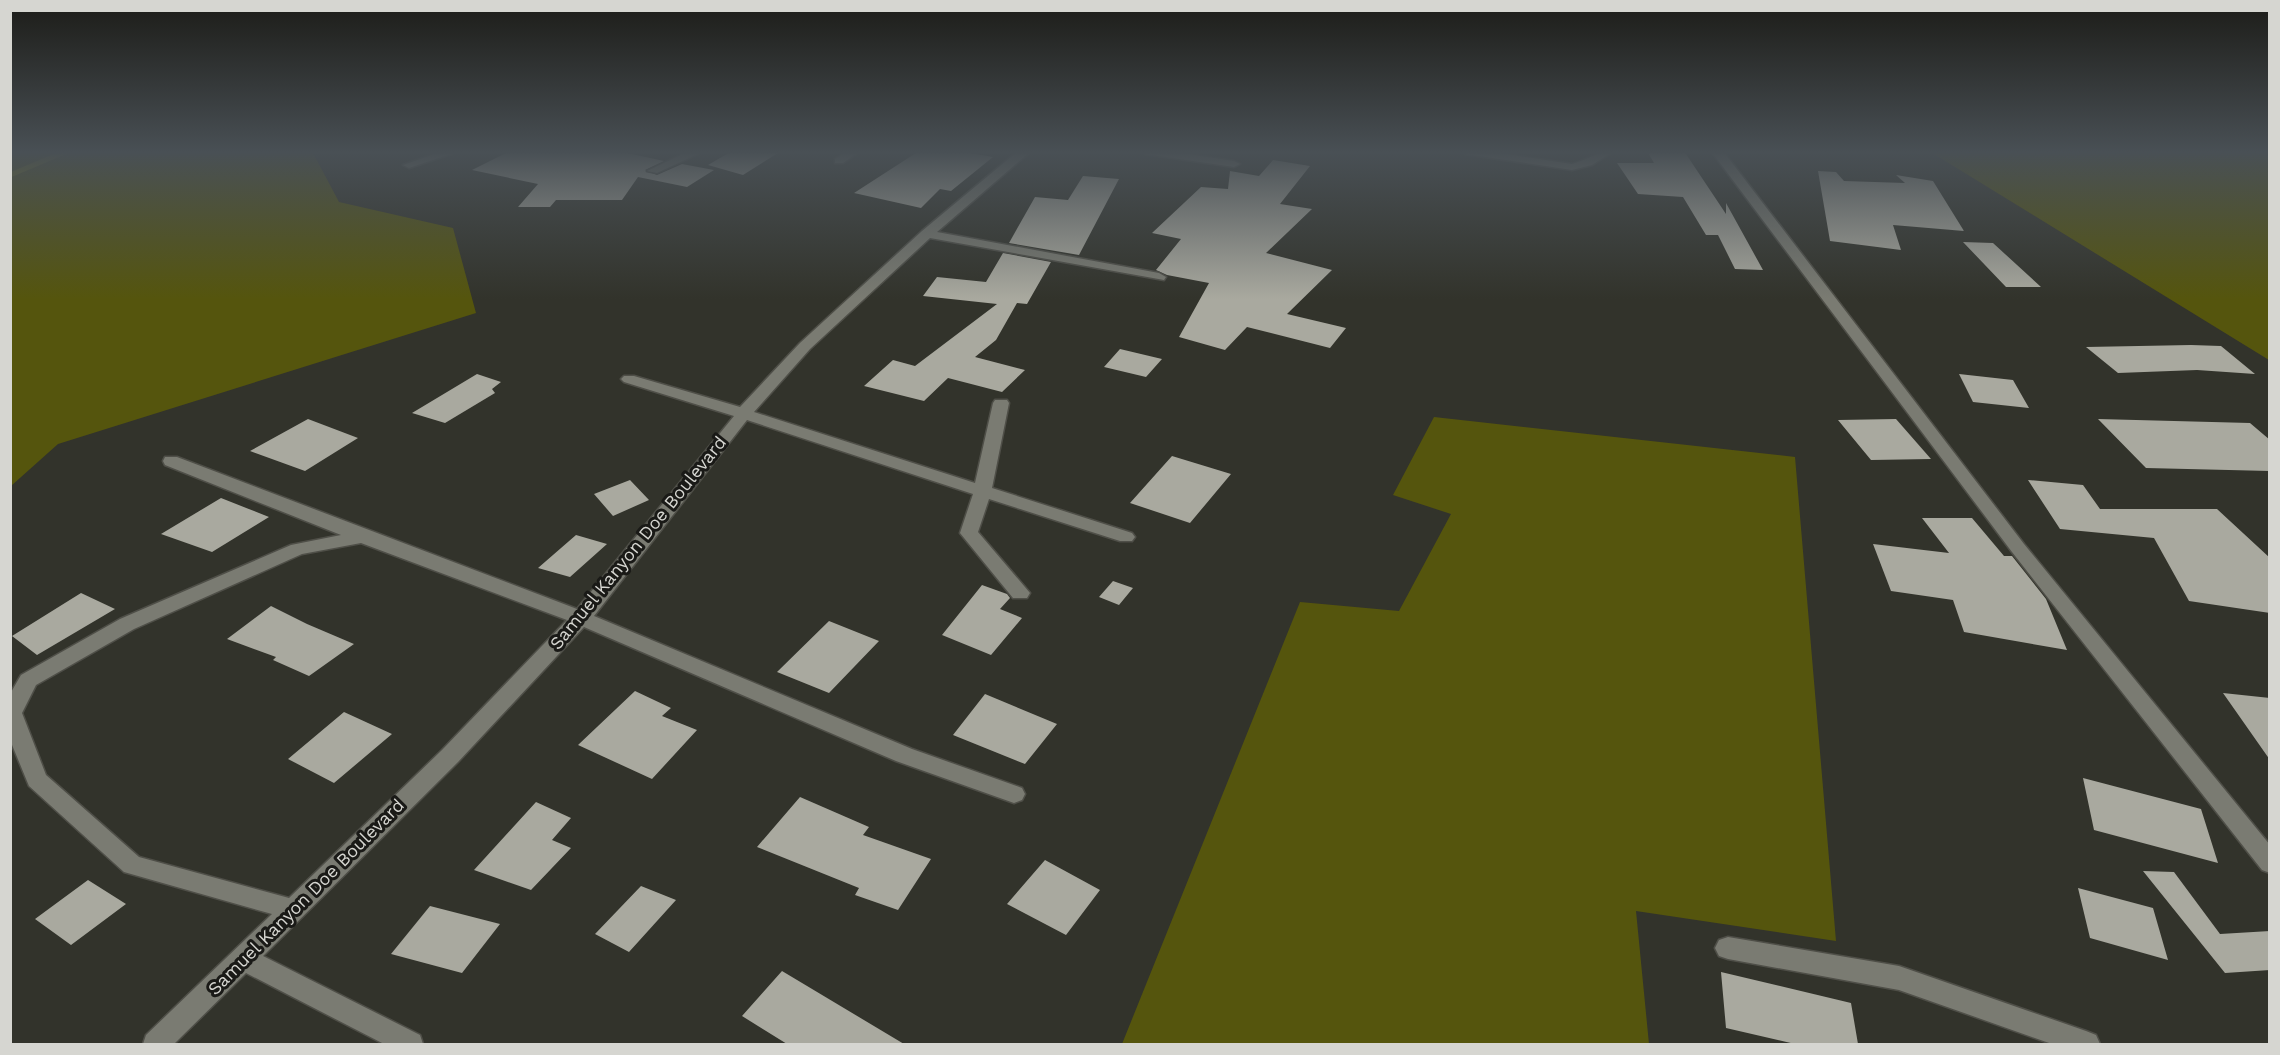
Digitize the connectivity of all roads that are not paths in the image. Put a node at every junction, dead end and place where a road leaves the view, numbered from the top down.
1 (967, 200) edge
2 (1754, 200) edge
3 (927, 234) junction
4 (1159, 277) dead end
5 (629, 378) dead end
6 (1001, 403) dead end
7 (746, 412) junction
8 (171, 461) dead end
9 (982, 493) junction
10 (361, 536) junction
11 (1126, 537) dead end
12 (1020, 592) dead end
13 (581, 618) junction
14 (1014, 794) dead end
15 (2270, 863) edge
16 (295, 910) junction
17 (1728, 948) dead end
18 (244, 959) junction
19 (156, 1044) edge
20 (410, 1044) edge
21 (2086, 1044) edge

1 - 3 street, Samuel Kanyon Doe Boulevard
2 - 15 street
3 - 4 street
3 - 7 street, Samuel Kanyon Doe Boulevard
5 - 7 street
6 - 9 street
7 - 9 street
7 - 13 street, Samuel Kanyon Doe Boulevard
8 - 10 street
9 - 11 street
9 - 12 street
10 - 13 street
10 - 16 street
13 - 14 street
13 - 16 street, Samuel Kanyon Doe Boulevard
16 - 18 street, Samuel Kanyon Doe Boulevard
17 - 21 street
18 - 19 street, Samuel Kanyon Doe Boulevard
18 - 20 street

